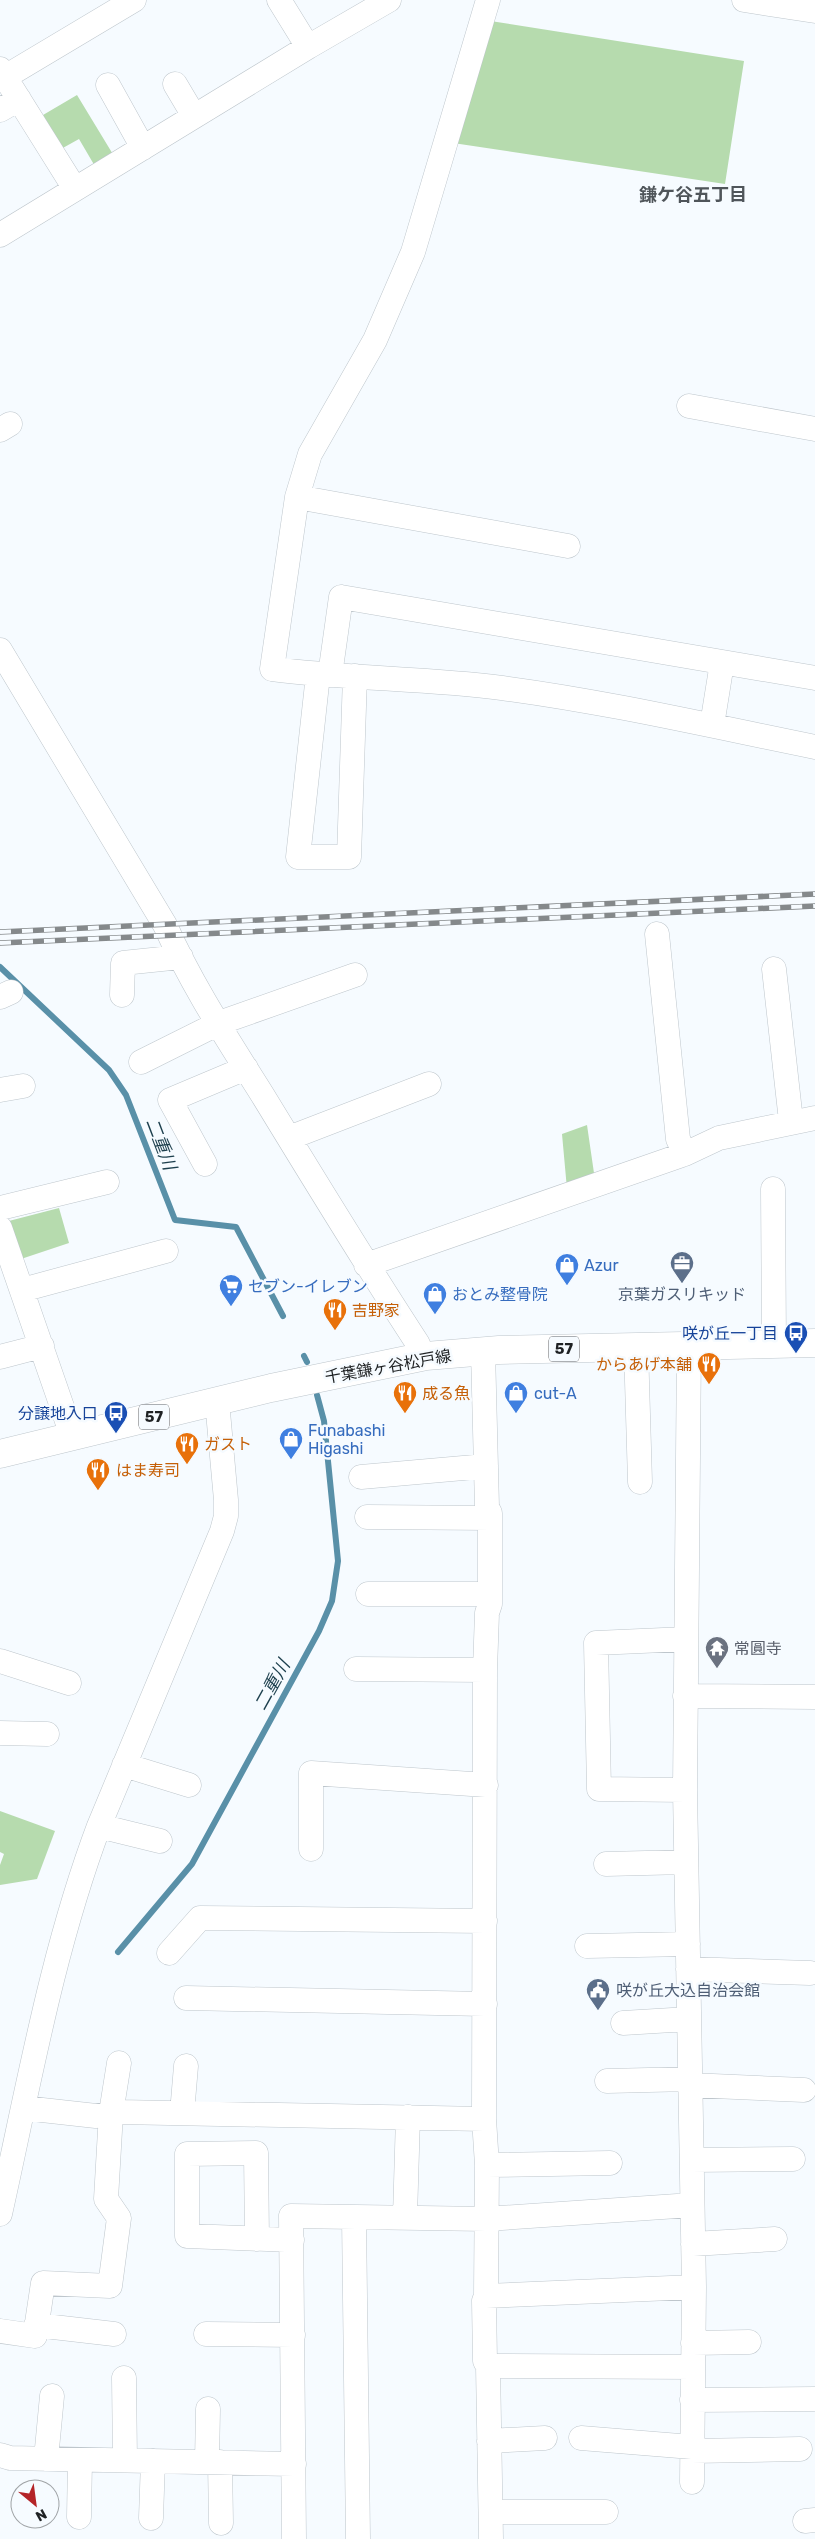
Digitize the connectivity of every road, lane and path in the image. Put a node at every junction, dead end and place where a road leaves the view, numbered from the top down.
1 (134, 0) edge
2 (279, 0) edge
3 (389, 0) edge
4 (488, 0) edge
5 (744, 0) edge
6 (815, 11) edge
7 (308, 47) junction
8 (3, 73) edge
9 (175, 84) dead end
10 (108, 85) dead end
11 (9, 104) edge
12 (194, 116) junction
13 (143, 148) junction
14 (75, 189) junction
15 (0, 235) edge
16 (689, 406) dead end
17 (815, 429) edge
18 (297, 496) junction
19 (568, 546) dead end
20 (1, 656) edge
21 (722, 663) junction
22 (324, 675) junction
23 (355, 676) junction
24 (815, 678) edge
25 (712, 725) junction
26 (815, 747) edge
27 (657, 934) dead end
28 (181, 957) junction
29 (774, 969) dead end
30 (355, 975) dead end
31 (122, 994) dead end
32 (219, 1023) junction
33 (141, 1062) dead end
34 (246, 1068) junction
35 (429, 1084) dead end
36 (23, 1086) dead end
37 (0, 1090) edge
38 (815, 1118) edge
39 (791, 1121) junction
40 (289, 1138) junction
41 (684, 1154) junction
42 (205, 1164) dead end
43 (107, 1182) dead end
44 (773, 1189) dead end
45 (0, 1208) edge
46 (0, 1228) edge
47 (166, 1251) dead end
48 (366, 1265) junction
49 (12, 1278) edge
50 (815, 1343) edge
51 (418, 1344) dead end
52 (774, 1344) junction
53 (42, 1346) junction
54 (689, 1346) junction
55 (636, 1347) junction
56 (483, 1351) junction
57 (0, 1357) edge
58 (217, 1401) junction
59 (67, 1421) dead end
60 (0, 1454) edge
61 (486, 1466) junction
62 (361, 1477) dead end
63 (640, 1482) dead end
64 (366, 1517) dead end
65 (490, 1518) junction
66 (368, 1594) dead end
67 (490, 1594) junction
68 (686, 1639) junction
69 (0, 1661) edge
70 (356, 1669) dead end
71 (486, 1670) junction
72 (69, 1682) dead end
73 (685, 1696) junction
74 (815, 1698) edge
75 (0, 1733) edge
76 (47, 1734) dead end
77 (124, 1765) junction
78 (189, 1784) dead end
79 (486, 1785) junction
80 (684, 1790) junction
81 (98, 1826) junction
82 (160, 1841) dead end
83 (311, 1849) dead end
84 (686, 1862) junction
85 (606, 1864) dead end
86 (485, 1921) junction
87 (688, 1944) junction
88 (587, 1946) dead end
89 (169, 1953) dead end
90 (688, 1969) junction
91 (810, 1973) dead end
92 (186, 1998) dead end
93 (485, 2004) junction
94 (689, 2019) junction
95 (623, 2023) dead end
96 (119, 2062) dead end
97 (186, 2066) dead end
98 (607, 2081) dead end
99 (690, 2082) junction
100 (804, 2090) dead end
101 (24, 2108) junction
102 (111, 2113) junction
103 (182, 2113) junction
104 (408, 2117) junction
105 (484, 2119) junction
106 (793, 2159) dead end
107 (692, 2160) junction
108 (610, 2163) dead end
109 (487, 2165) junction
110 (692, 2205) junction
111 (0, 2214) edge
112 (354, 2217) junction
113 (405, 2217) junction
114 (486, 2219) junction
115 (257, 2239) junction
116 (292, 2240) junction
117 (775, 2240) dead end
118 (693, 2244) junction
119 (694, 2286) junction
120 (486, 2296) junction
121 (36, 2325) junction
122 (0, 2331) edge
123 (114, 2334) dead end
124 (206, 2334) dead end
125 (293, 2335) junction
126 (693, 2342) junction
127 (749, 2342) dead end
128 (488, 2366) junction
129 (693, 2367) junction
130 (124, 2378) dead end
131 (52, 2396) dead end
132 (815, 2398) edge
133 (692, 2400) junction
134 (208, 2409) dead end
135 (545, 2438) dead end
136 (581, 2438) dead end
137 (489, 2442) junction
138 (692, 2449) junction
139 (800, 2449) dead end
140 (46, 2459) junction
141 (80, 2460) junction
142 (125, 2460) junction
143 (1, 2461) edge
144 (153, 2461) junction
145 (214, 2462) junction
146 (294, 2464) junction
147 (692, 2482) dead end
148 (491, 2512) junction
149 (606, 2512) dead end
150 (79, 2517) dead end
151 (151, 2518) dead end
152 (221, 2523) dead end
153 (294, 2539) edge
154 (358, 2539) edge
155 (491, 2539) edge

1 - 8 street
2 - 7 street
3 - 7 street
4 - 18 street
5 - 6 street
7 - 12 street
8 - 11 street
9 - 12 street
10 - 13 street
11 - 14 street
12 - 13 street
13 - 14 street
14 - 15 street
16 - 17 street
18 - 19 street
18 - 22 street
20 - 28 street
21 - 22 street
21 - 24 street
21 - 25 street
22 - 23 street
22 - 23 street
23 - 25 street
25 - 26 street
27 - 41 street
28 - 31 street
28 - 32 street
29 - 39 street
30 - 32 street
32 - 33 street
32 - 34 street
34 - 40 street
34 - 42 street
35 - 40 street
36 - 37 street
38 - 39 street
39 - 41 street
40 - 48 street
41 - 48 street
43 - 45 street
44 - 52 street
46 - 49 street
47 - 49 street
48 - 51 street
49 - 53 street
50 - 52 main road, 千葉鎌ヶ谷松戸線 / 57
52 - 54 main road, 千葉鎌ヶ谷松戸線 / 57
53 - 57 street
53 - 59 street
54 - 55 main road, 千葉鎌ヶ谷松戸線 / 57
54 - 68 street
55 - 56 main road, 千葉鎌ヶ谷松戸線 / 57
55 - 63 street
56 - 58 main road, 千葉鎌ヶ谷松戸線 / 57
56 - 61 street
58 - 60 main road, 千葉鎌ヶ谷松戸線 / 57
58 - 77 street
61 - 62 street
61 - 65 street
64 - 65 street
65 - 67 street
66 - 67 street
67 - 71 street
68 - 73 street
68 - 80 street
69 - 72 street
70 - 71 street
71 - 79 street
73 - 74 street
73 - 80 street
75 - 76 street
77 - 78 street
77 - 81 street
79 - 83 street
79 - 86 street
80 - 84 street
81 - 82 street
81 - 101 street
84 - 85 street
84 - 87 street
86 - 89 street
86 - 93 street
87 - 88 street
87 - 90 street
90 - 91 street
90 - 94 street
92 - 93 street
93 - 105 street
94 - 95 street
94 - 99 street
96 - 102 street
97 - 103 street
98 - 99 street
99 - 100 street
99 - 107 street
101 - 102 street
101 - 111 street
102 - 103 street
102 - 121 street
103 - 104 street
104 - 105 street
104 - 113 street
105 - 109 street
106 - 107 street
107 - 110 street
108 - 109 street
109 - 114 street
110 - 114 street
110 - 118 street
112 - 113 street
112 - 116 street
112 - 154 street
113 - 114 street
114 - 120 street
115 - 115 street
115 - 116 street
116 - 125 street
117 - 118 street
118 - 119 street
119 - 120 street
119 - 126 street
120 - 128 street
121 - 122 street
121 - 123 street
124 - 125 street
125 - 146 street
126 - 127 street
126 - 129 street
128 - 129 street
128 - 137 street
129 - 133 street
130 - 142 street
131 - 140 street
132 - 133 street
133 - 138 street
134 - 145 street
135 - 137 street
136 - 138 street
137 - 148 street
138 - 139 street
138 - 147 street
140 - 141 street
140 - 143 street
141 - 142 street
141 - 150 street
142 - 144 street
144 - 145 street
144 - 151 street
145 - 146 street
145 - 152 street
146 - 153 street
148 - 149 street
148 - 155 street

